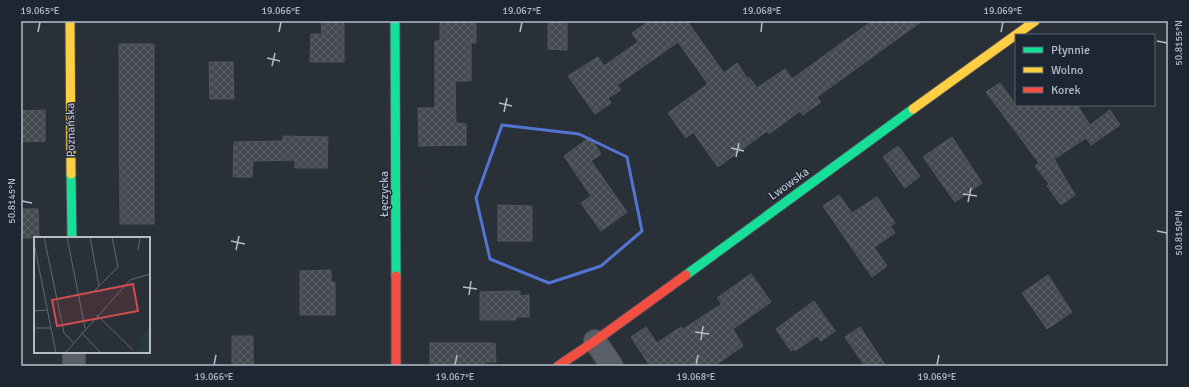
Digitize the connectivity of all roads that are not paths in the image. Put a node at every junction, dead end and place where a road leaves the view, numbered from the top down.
1 (70, 21) edge
2 (395, 21) edge
3 (1035, 21) edge
4 (1017, 34) edge
5 (1015, 35) edge
6 (72, 237) edge
7 (595, 341) junction
8 (74, 353) edge
9 (74, 366) edge
10 (396, 366) edge
11 (558, 366) edge
12 (612, 366) edge

1 - 6 street, Poznańska
2 - 10 street, Łęczycka
3 - 4 street, Lwowska
5 - 7 street, Lwowska
7 - 11 street, Lwowska
7 - 12 street
8 - 9 street

